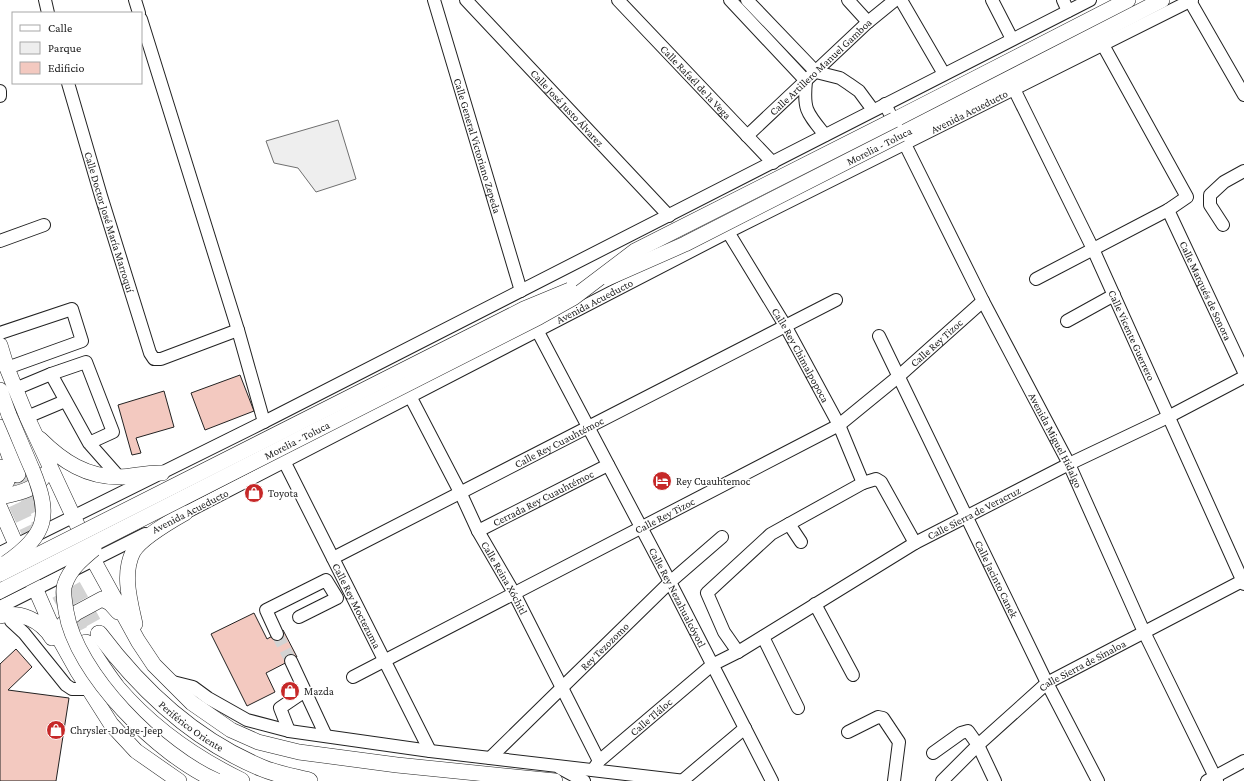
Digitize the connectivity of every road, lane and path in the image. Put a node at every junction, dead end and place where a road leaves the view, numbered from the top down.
1 (45, 0) edge
2 (135, 0) edge
3 (434, 0) edge
4 (466, 0) edge
5 (618, 0) edge
6 (730, 0) edge
7 (747, 0) edge
8 (848, 0) edge
9 (896, 0) edge
10 (901, 0) edge
11 (992, 0) edge
12 (1090, 0) edge
13 (1128, 0) edge
14 (1162, 0) edge
15 (1191, 0) edge
16 (1066, 5) edge
17 (48, 12) edge
18 (139, 12) edge
19 (142, 22) edge
20 (868, 22) junction
21 (1012, 39) junction
22 (1103, 46) junction
23 (816, 72) junction
24 (944, 74) junction
25 (806, 81) junction
26 (68, 84) edge
27 (1014, 89) junction
28 (0, 91) edge
29 (1244, 95) edge
30 (0, 96) edge
31 (885, 104) junction
32 (873, 110) junction
33 (894, 120) junction
34 (825, 135) junction
35 (747, 136) junction
36 (903, 139) junction
37 (773, 164) junction
38 (1244, 171) edge
39 (1168, 210) junction
40 (669, 216) junction
41 (44, 225) dead end
42 (1223, 225) dead end
43 (728, 232) junction
44 (0, 241) edge
45 (1093, 249) junction
46 (1036, 279) dead end
47 (521, 291) junction
48 (1114, 295) junction
49 (836, 300) dead end
50 (982, 301) junction
51 (1067, 321) dead end
52 (786, 327) junction
53 (238, 330) junction
54 (538, 330) junction
55 (0, 333) edge
56 (879, 336) dead end
57 (0, 345) edge
58 (7, 368) junction
59 (1244, 372) edge
60 (52, 374) junction
61 (899, 376) junction
62 (1244, 377) edge
63 (15, 389) junction
64 (0, 390) edge
65 (410, 396) junction
66 (65, 401) junction
67 (28, 417) junction
68 (1168, 417) junction
69 (4, 421) edge
70 (264, 422) junction
71 (839, 425) junction
72 (589, 427) junction
73 (34, 433) junction
74 (89, 443) junction
75 (47, 461) junction
76 (284, 461) junction
77 (1069, 464) junction
78 (608, 465) junction
79 (162, 473) junction
80 (119, 477) junction
81 (6, 479) edge
82 (863, 483) junction
83 (461, 494) junction
84 (94, 506) junction
85 (167, 507) junction
86 (0, 508) edge
87 (185, 513) junction
88 (966, 516) junction
89 (73, 517) junction
90 (789, 524) junction
91 (641, 527) junction
92 (478, 531) junction
93 (722, 537) dead end
94 (801, 542) dead end
95 (915, 543) junction
96 (15, 545) junction
97 (114, 550) junction
98 (0, 553) edge
99 (333, 558) junction
100 (94, 561) junction
101 (0, 567) edge
102 (0, 574) edge
103 (670, 582) junction
104 (1244, 582) edge
105 (36, 590) junction
106 (514, 594) junction
107 (815, 604) junction
108 (3, 606) edge
109 (299, 617) dead end
110 (1144, 632) junction
111 (277, 634) tunnel mouth
112 (763, 637) junction
113 (138, 641) junction
114 (738, 652) junction
115 (70, 657) junction
116 (291, 661) tunnel mouth
117 (385, 661) junction
118 (712, 665) junction
119 (78, 672) junction
120 (853, 675) dead end
121 (353, 677) dead end
122 (169, 681) junction
123 (1047, 683) junction
124 (562, 688) junction
125 (88, 689) junction
126 (305, 691) junction
127 (798, 708) dead end
128 (744, 728) junction
129 (289, 731) junction
130 (848, 732) dead end
131 (326, 736) junction
132 (978, 745) junction
133 (430, 751) junction
134 (933, 753) dead end
135 (490, 758) junction
136 (1244, 761) edge
137 (554, 765) junction
138 (596, 766) junction
139 (1213, 780) edge
140 (179, 781) edge
141 (216, 781) edge
142 (242, 781) edge
143 (309, 781) edge
144 (555, 781) edge
145 (584, 781) edge
146 (682, 781) edge
147 (685, 781) edge
148 (772, 781) edge
149 (894, 781) edge
150 (942, 781) edge
151 (995, 781) edge
152 (1098, 781) edge

1 - 17 street
2 - 18 street
3 - 47 street, Calle General Victoriano Zepeda
4 - 40 street, Calle José Justo Álvarez
5 - 35 street, Calle Rafaél de la Vega
6 - 25 street
7 - 23 street
8 - 20 street
9 - 20 street, Calle Artillero Manuel Gamboa
10 - 24 street
11 - 21 street
12 - 16 street
13 - 33 main road, Morelia - Toluca
14 - 36 main road, Morelia - Toluca
15 - 22 street, Avenida Acueducto
15 - 29 street
16 - 21 street
19 - 53 street
20 - 23 street, Calle Artillero Manuel Gamboa
21 - 24 street
22 - 27 street, Avenida Acueducto
22 - 39 street
23 - 25 street, Calle Artillero Manuel Gamboa
23 - 32 street
24 - 31 street
25 - 34 street
25 - 35 street, Calle Artillero Manuel Gamboa
26 - 53 street, Calle Doctor José María Marroquí
27 - 36 street, Avenida Acueducto
27 - 45 street, Calle Vicente Guerrero
28 - 30 street
31 - 32 street
31 - 33 street, Avenida Miguel Hidalgo
32 - 34 street
33 - 36 street, Avenida Miguel Hidalgo
33 - 85 main road, Morelia - Toluca, bridge
34 - 37 street
35 - 37 street, Calle Rafaél de la Vega
36 - 43 street, Avenida Acueducto
36 - 50 street, Avenida Miguel Hidalgo
36 - 102 main road, Morelia - Toluca, bridge
37 - 40 street
38 - 42 street
39 - 45 street
39 - 59 street, Calle Marqués de Sonora
40 - 47 street
41 - 44 street
43 - 52 street, Calle Rey Chimalpopoca
43 - 54 street, Avenida Acueducto
45 - 46 street
45 - 48 street, Calle Vicente Guerrero
47 - 70 street
48 - 51 street
48 - 68 street, Calle Vicente Guerrero
49 - 52 street, Calle Rey Cuauhtémoc
50 - 61 street, Calle Rey Tizoc
50 - 77 street, Avenida Miguel Hidalgo
52 - 71 street, Calle Rey Chimalpopoca
52 - 72 street, Calle Rey Cuauhtémoc
53 - 70 street
54 - 65 street, Avenida Acueducto
54 - 72 street, Calle Rey Nezahualcóyotl
55 - 58 street
56 - 61 street, Calle Jacinto Canek
57 - 58 main road
58 - 63 main road
60 - 63 street
60 - 66 street
60 - 74 street
61 - 71 street, Calle Rey Tizoc
61 - 88 street, Calle Jacinto Canek
62 - 68 street, Calle Sierra de Veracruz
63 - 67 main road
64 - 69 main road
65 - 76 street, Avenida Acueducto
65 - 83 street, Calle Reina Xóchitl
66 - 67 street
66 - 74 street
67 - 73 main road
68 - 77 street, Calle Sierra de Veracruz
68 - 104 street, Calle Vicente Guerrero
69 - 81 highway
69 - 101 main road, bridge
70 - 79 street
71 - 82 street, Calle Rey Chimalpopoca
71 - 91 street, Calle Rey Tizoc
72 - 78 street, Calle Rey Nezahualcóyotl
72 - 83 street, Calle Rey Cuauhtémoc
73 - 75 main road
73 - 80 main road
74 - 80 street
75 - 81 main road
75 - 89 main road
76 - 87 street, Avenida Acueducto
76 - 99 street, Calle Rey Moctezuma
77 - 88 street, Calle Sierra de Veracruz
77 - 110 street, Avenida Miguel Hidalgo
78 - 91 street, Calle Rey Nezahualcóyotl
78 - 92 street, Cerrada Rey Cuauhtémoc
79 - 80 main road
79 - 84 street
82 - 90 street
82 - 95 street
83 - 92 street, Calle Reina Xóchitl
83 - 99 street, Calle Rey Cuauhtémoc
84 - 89 street
84 - 97 street
85 - 108 main road, Morelia - Toluca, bridge
85 - 141 main road, bridge
86 - 96 main road
87 - 97 street, Avenida Acueducto
87 - 113 main road
88 - 95 street, Calle Sierra de Veracruz
88 - 123 street, Calle Jacinto Canek
89 - 96 street
89 - 100 main road
90 - 94 street
90 - 114 street
91 - 103 street, Calle Rey Nezahualcóyotl
91 - 106 street, Calle Rey Tizoc
92 - 106 street, Calle Reina Xóchitl
93 - 103 street, Rey Tezozomo
95 - 107 street, Calle Sierra de Veracruz
96 - 98 street
96 - 105 main road
97 - 100 street, Avenida Acueducto
99 - 117 street, Calle Rey Moctezuma
100 - 105 street, Avenida Acueducto
100 - 113 main road
101 - 108 street
103 - 118 street, Calle Rey Nezahualcóyotl
103 - 124 street, Rey Tezozomo
104 - 110 street, Calle Sierra de Sinaloa
105 - 108 street, Avenida Acueducto
105 - 115 main road
106 - 117 street, Calle Rey Tizoc
106 - 124 street, Calle Reina Xóchitl
107 - 112 street, Calle Sierra de Veracruz
107 - 120 street
108 - 119 main road
108 - 125 street
109 - 111 street
110 - 123 street, Calle Sierra de Sinaloa
110 - 139 street, Avenida Miguel Hidalgo
112 - 114 street, Calle Sierra de Veracruz
112 - 127 street
113 - 115 main road
113 - 122 main road
114 - 118 street, Calle Sierra de Veracruz
115 - 119 main road
116 - 126 street
117 - 121 street, Calle Rey Tizoc
117 - 133 street, Calle Rey Moctezuma
118 - 128 street, Calle Rey Nezahualcóyotl
118 - 138 street, Calle Tláloc
119 - 125 main road
122 - 129 street
122 - 144 main road
123 - 132 street, Calle Sierra de Sinaloa
123 - 152 street, Calle Jacinto Canek
124 - 135 street, Rey Tezozomo
124 - 138 street, Calle Reina Xóchitl
125 - 140 main road
126 - 129 street
126 - 131 street
128 - 146 street
128 - 148 street, Calle Rey Nezahualcóyotl
129 - 131 street
130 - 149 street
131 - 133 street
132 - 134 street
132 - 150 street, Calle Sierra de Sinaloa
132 - 151 street
133 - 135 street
135 - 137 street
136 - 139 street
137 - 138 street
137 - 145 street
138 - 146 street
142 - 143 highway, Periférico Oriente
146 - 147 street

